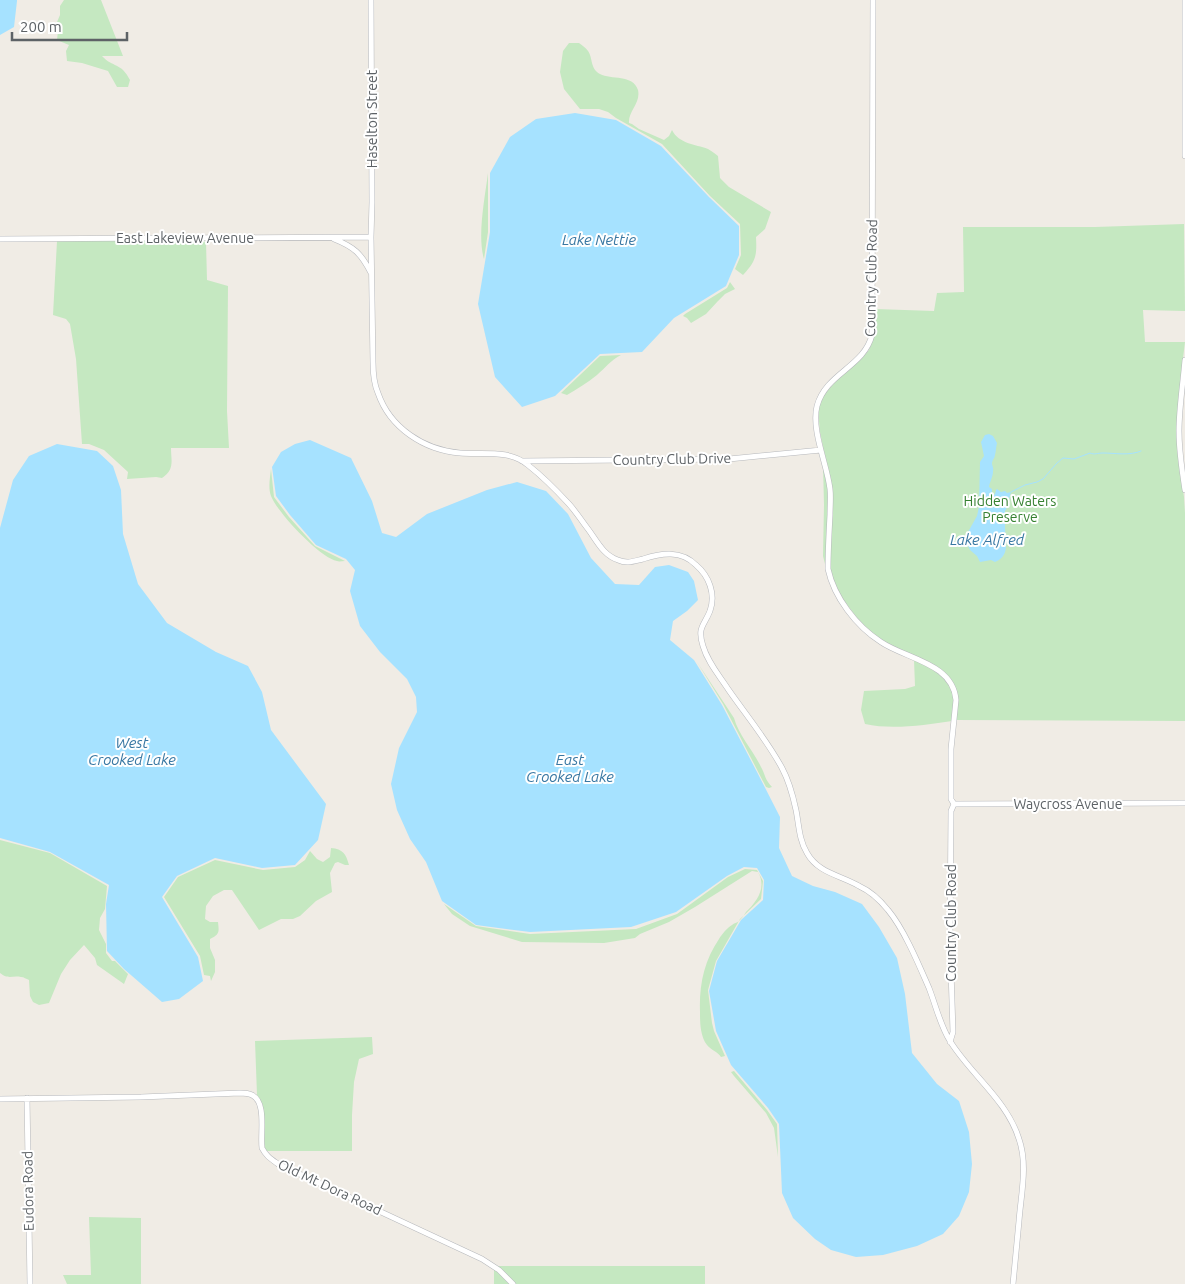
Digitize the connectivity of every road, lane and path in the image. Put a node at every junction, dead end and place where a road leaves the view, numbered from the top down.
1 (371, 0) edge
2 (872, 0) edge
3 (1185, 0) edge
4 (1185, 156) edge
5 (371, 237) junction
6 (332, 238) junction
7 (0, 239) edge
8 (372, 276) junction
9 (1185, 360) edge
10 (821, 450) junction
11 (522, 461) junction
12 (1185, 490) edge
13 (953, 803) junction
14 (1185, 804) edge
15 (950, 1042) junction
16 (27, 1098) junction
17 (0, 1099) edge
18 (30, 1284) edge
19 (513, 1284) edge
20 (1013, 1284) edge

1 - 5 street, Haselton Street
2 - 10 street, Country Club Road
3 - 4 street
5 - 6 street, East Lakeview Avenue
5 - 8 street, Haselton Street
6 - 7 street, East Lakeview Avenue
6 - 8 street
8 - 11 street, Haselton Street
9 - 12 street
10 - 11 street, Country Club Drive
10 - 13 street, Country Club Road
11 - 15 street
13 - 14 street, Waycross Avenue
13 - 15 street, Country Club Road
15 - 20 street
16 - 17 street, Old Mt Dora Road
16 - 18 street, Eudora Road
16 - 19 street, Old Mt Dora Road

